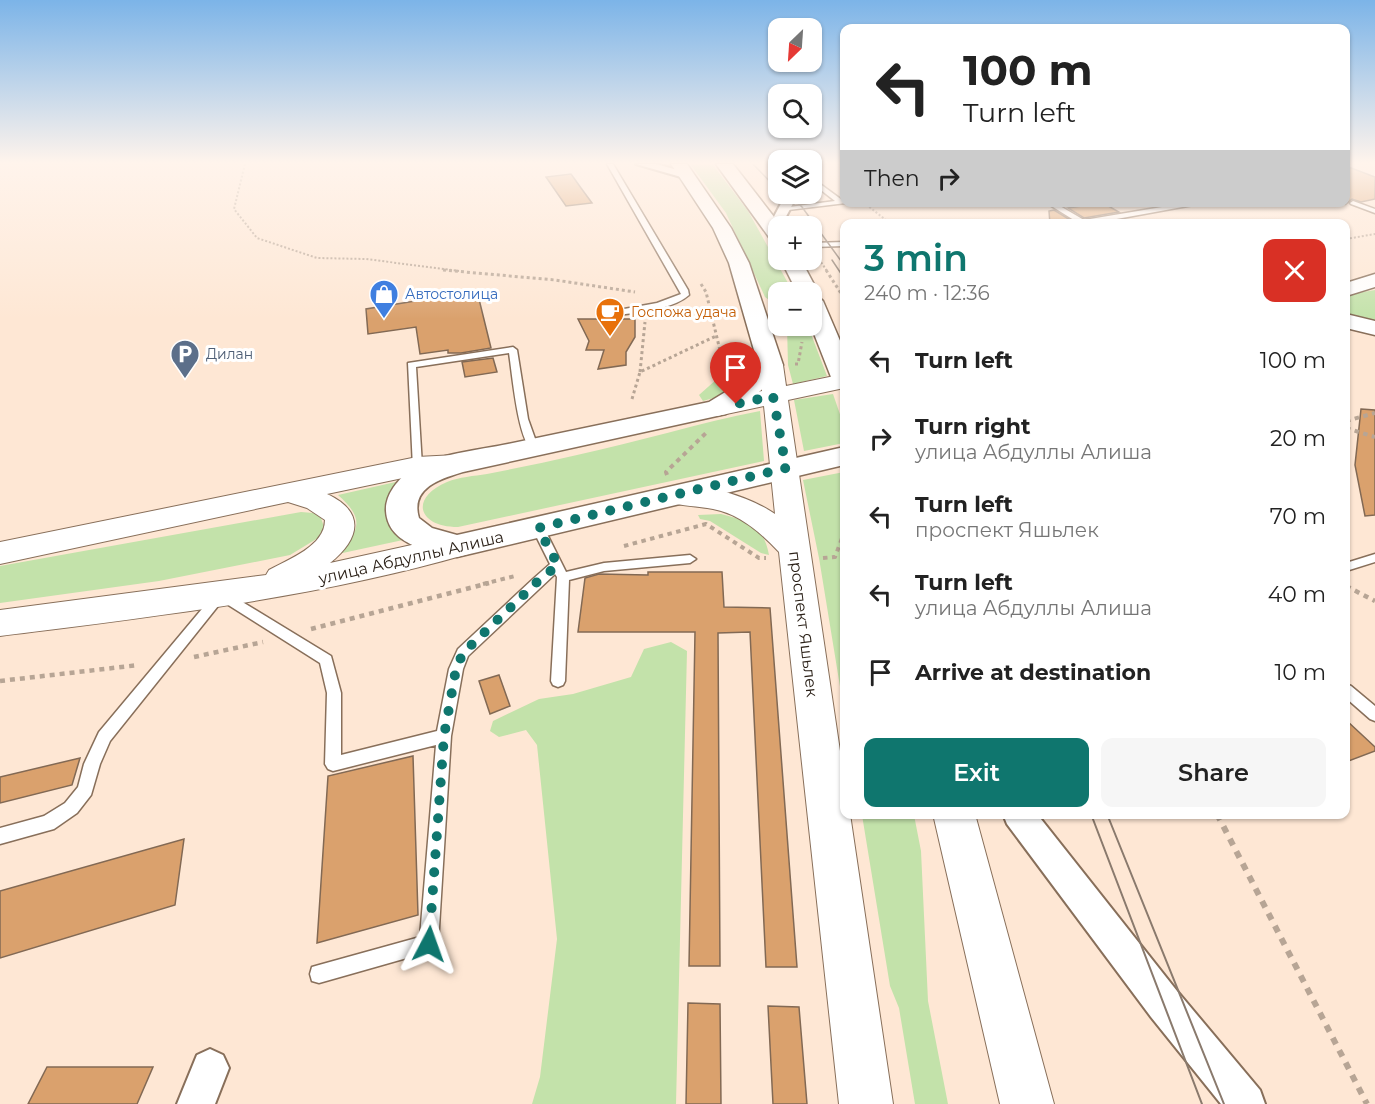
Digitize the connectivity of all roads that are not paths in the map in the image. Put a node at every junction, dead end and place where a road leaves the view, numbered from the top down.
1 (640, 216) edge
2 (714, 216) edge
3 (1128, 216) edge
4 (1107, 219) edge
5 (840, 244) edge
6 (822, 245) edge
7 (1375, 280) edge
8 (1350, 283) edge
9 (1350, 289) edge
10 (750, 297) junction
11 (768, 306) edge
12 (602, 315) dead end
13 (1350, 322) edge
14 (822, 326) edge
15 (1375, 328) edge
16 (1375, 338) edge
17 (1350, 342) edge
18 (780, 365) junction
19 (840, 369) edge
20 (840, 380) edge
21 (773, 396) junction
22 (715, 418) junction
23 (533, 447) junction
24 (831, 459) edge
25 (456, 464) junction
26 (417, 466) junction
27 (786, 468) junction
28 (289, 494) junction
29 (679, 498) junction
30 (538, 528) junction
31 (457, 546) junction
32 (0, 553) edge
33 (794, 555) junction
34 (1375, 558) edge
35 (690, 560) dead end
36 (1350, 566) edge
37 (561, 571) junction
38 (264, 587) junction
39 (221, 594) junction
40 (0, 623) edge
41 (558, 681) dead end
42 (1350, 693) edge
43 (1375, 715) edge
44 (444, 736) junction
45 (955, 819) edge
46 (1022, 819) edge
47 (0, 836) edge
48 (319, 974) dead end
49 (210, 1068) dead end
50 (196, 1104) edge
51 (866, 1104) edge
52 (1027, 1104) edge
53 (1246, 1104) edge

1 - 12 lane
2 - 10 main road, проспект Яшьлек
3 - 4 lane
5 - 6 lane
7 - 8 main road
7 - 9 main road
10 - 11 main road
10 - 18 main road, проспект Яшьлек
13 - 15 main road
14 - 19 main road
16 - 17 main road
18 - 21 main road, проспект Яшьлек
18 - 22 main road
20 - 21 main road
21 - 22 main road
21 - 27 main road, проспект Яшьлек
22 - 23 main road
23 - 25 main road
23 - 26 lane
24 - 27 main road, улица Абдуллы Алиша
25 - 26 main road
25 - 31 main road
26 - 28 main road
27 - 29 main road, улица Абдуллы Алиша
27 - 33 main road, проспект Яшьлек
28 - 32 main road
28 - 38 main road
29 - 30 main road, улица Абдуллы Алиша
29 - 33 main road
30 - 31 main road, улица Абдуллы Алиша
30 - 37 lane
31 - 38 main road, улица Абдуллы Алиша
33 - 51 main road, проспект Яшьлек
34 - 36 lane
35 - 37 lane
37 - 41 lane
37 - 44 lane
38 - 39 main road, улица Абдуллы Алиша
39 - 40 main road, улица Абдуллы Алиша
39 - 44 lane
39 - 47 lane
42 - 43 lane
44 - 48 lane
45 - 52 main road
46 - 53 street
49 - 50 street

